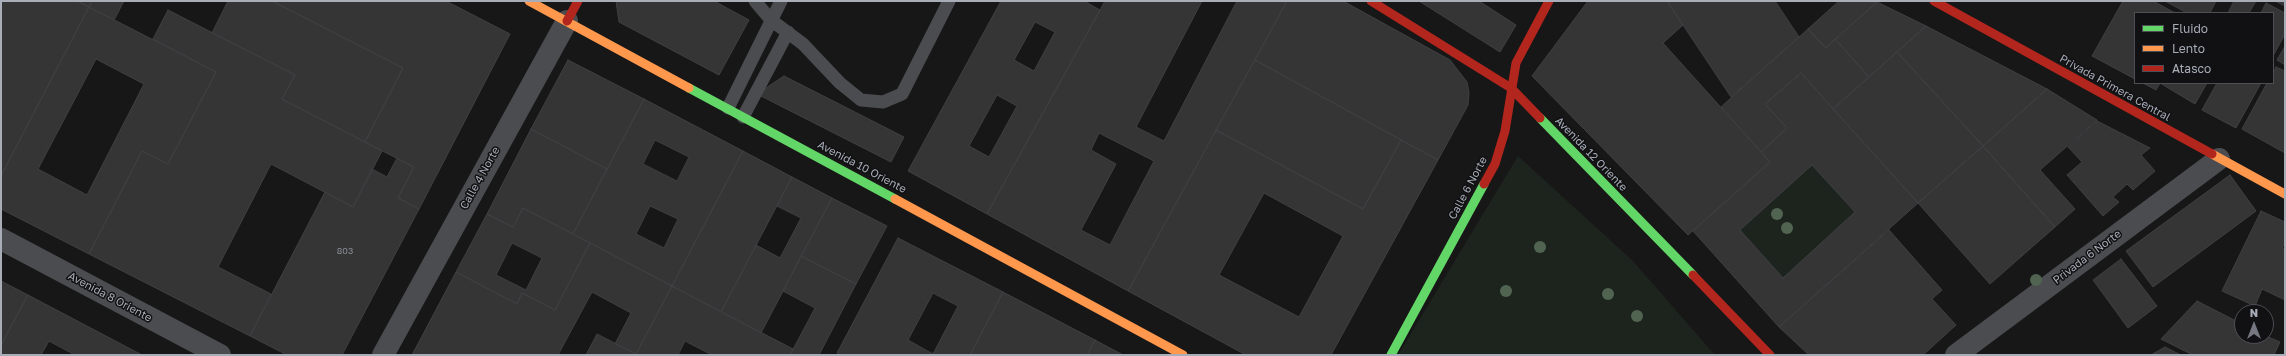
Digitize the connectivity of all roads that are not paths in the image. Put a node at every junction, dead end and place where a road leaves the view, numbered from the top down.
1 (529, 1) edge
2 (578, 1) edge
3 (755, 1) edge
4 (781, 1) edge
5 (949, 1) edge
6 (1371, 1) edge
7 (1549, 1) edge
8 (1934, 1) edge
9 (771, 20) junction
10 (567, 21) junction
11 (788, 32) junction
12 (1510, 88) junction
13 (728, 108) junction
14 (743, 117) junction
15 (2219, 159) junction
16 (2285, 194) edge
17 (1, 239) edge
18 (220, 355) edge
19 (383, 355) edge
20 (1183, 355) edge
21 (1391, 355) edge
22 (1770, 355) edge
23 (1956, 355) edge

1 - 10 main road, Avenida 10 Oriente
2 - 10 main road, Calle 4 Norte
3 - 9 lane
4 - 9 lane
5 - 11 lane
6 - 12 main road, Avenida 12 Oriente
7 - 12 main road, Calle 6 Norte
8 - 15 main road, Privada Primera Central
9 - 11 lane
9 - 13 lane
10 - 13 main road, Avenida 10 Oriente
10 - 19 street, Calle 4 Norte
11 - 14 lane
12 - 21 main road, Calle 6 Norte
12 - 22 main road, Avenida 12 Oriente
13 - 14 main road, Avenida 10 Oriente
14 - 20 main road, Avenida 10 Oriente
15 - 16 main road, Privada Primera Central
15 - 23 street, Privada 6 Norte
17 - 18 street, Avenida 8 Oriente

